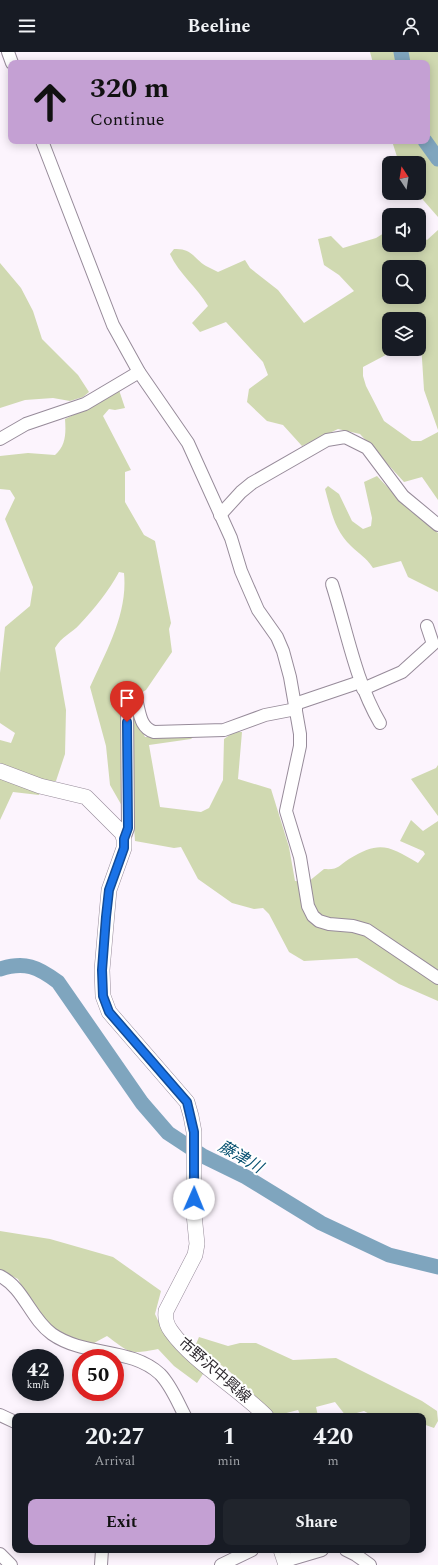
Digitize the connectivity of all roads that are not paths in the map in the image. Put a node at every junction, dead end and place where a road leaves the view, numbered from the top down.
1 (43, 144) edge
2 (139, 372) junction
3 (0, 439) edge
4 (220, 515) junction
5 (438, 525) edge
6 (332, 584) dead end
7 (427, 626) dead end
8 (361, 686) junction
9 (296, 707) junction
10 (380, 723) dead end
11 (0, 771) edge
12 (124, 839) junction
13 (438, 978) edge
14 (0, 1276) edge
15 (184, 1413) edge
16 (263, 1413) edge
17 (0, 1415) edge
18 (12, 1421) edge
19 (102, 1553) edge
20 (246, 1553) edge
21 (309, 1553) edge
22 (352, 1553) edge
23 (0, 1554) edge
24 (284, 1559) edge
25 (11, 1565) edge
26 (91, 1565) edge
27 (101, 1565) edge
28 (221, 1565) edge
29 (370, 1565) edge

1 - 2 street
2 - 3 street
2 - 4 street
4 - 5 street
4 - 9 street
6 - 8 street
7 - 8 street
8 - 9 street
8 - 10 street
9 - 12 street
9 - 13 street
11 - 12 main road
12 - 16 main road, 市野沢中興線
14 - 15 street
17 - 18 street
19 - 27 street
20 - 28 street
21 - 24 street
22 - 29 street
23 - 25 street
26 - 27 street

